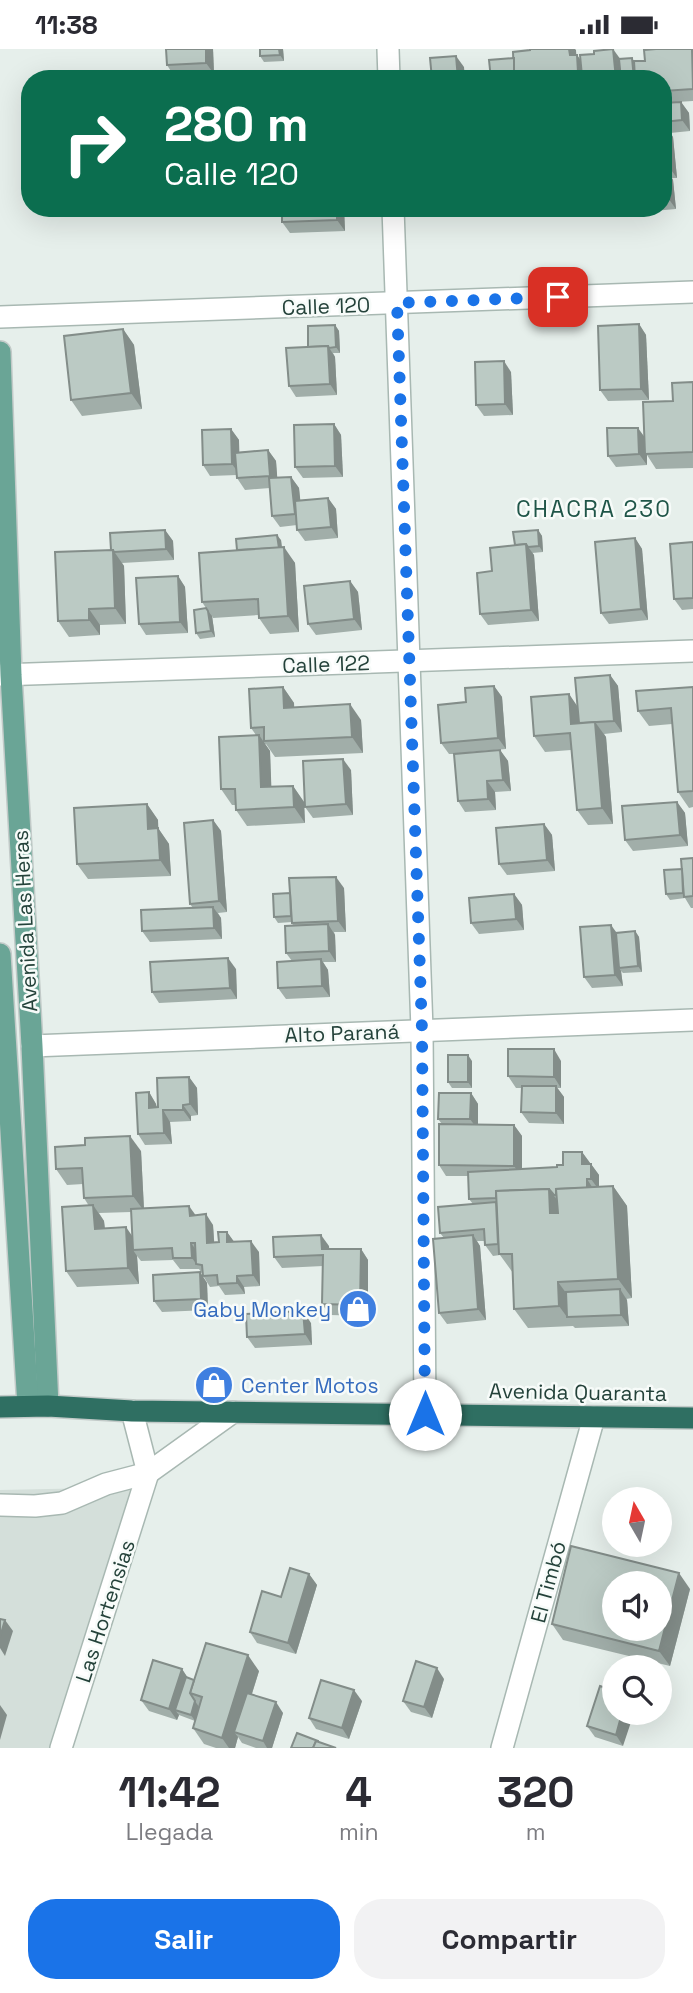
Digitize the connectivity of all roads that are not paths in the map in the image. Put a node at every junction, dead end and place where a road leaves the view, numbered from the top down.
1 (388, 49) edge
2 (389, 70) edge
3 (393, 217) edge
4 (693, 292) edge
5 (397, 303) junction
6 (0, 317) edge
7 (0, 352) edge
8 (693, 651) edge
9 (409, 661) junction
10 (5, 675) edge
11 (0, 954) edge
12 (693, 1020) edge
13 (422, 1030) junction
14 (32, 1046) junction
15 (2, 1047) edge
16 (38, 1406) junction
17 (0, 1407) edge
18 (132, 1411) junction
19 (233, 1412) junction
20 (425, 1414) junction
21 (594, 1417) junction
22 (693, 1418) edge
23 (148, 1473) junction
24 (0, 1505) edge
25 (62, 1748) edge
26 (502, 1748) edge

1 - 2 street
3 - 5 street
4 - 5 street, Calle 120
5 - 6 street, Calle 120
5 - 9 street
7 - 10 main road, Avenida Las Heras
8 - 9 street, Calle 122
9 - 10 street, Calle 122
9 - 13 street
10 - 14 main road, Avenida Las Heras
11 - 15 main road, Avenida Las Heras
12 - 13 street, Alto Paraná
13 - 14 street, Alto Paraná
13 - 20 street
14 - 16 main road, Avenida Las Heras
15 - 16 main road, Avenida Las Heras
16 - 17 highway, Avenida Quaranta
16 - 18 highway, Avenida Quaranta
18 - 19 highway, Avenida Quaranta
18 - 23 street
19 - 20 highway, Avenida Quaranta
19 - 23 street
20 - 21 highway, Avenida Quaranta
21 - 22 highway, Avenida Quaranta
21 - 26 street, El Timbó
23 - 24 street
23 - 25 street, Las Hortensias

